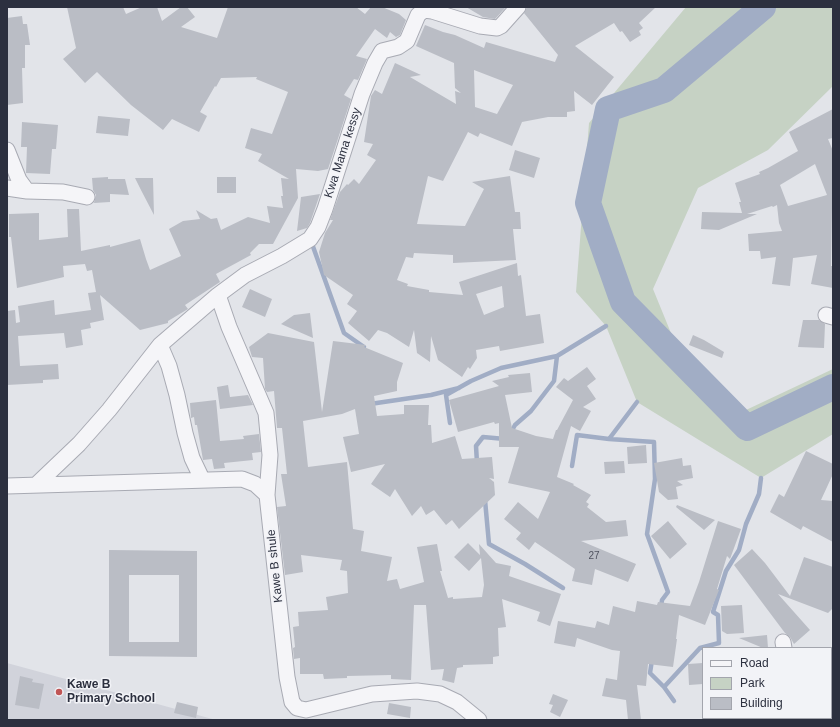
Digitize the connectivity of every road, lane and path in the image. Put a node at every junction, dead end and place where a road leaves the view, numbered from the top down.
1 (518, 7) edge
2 (422, 9) edge
3 (7, 150) edge
4 (7, 188) edge
5 (27, 191) junction
6 (87, 196) dead end
7 (218, 295) junction
8 (160, 345) junction
9 (202, 479) junction
10 (36, 485) junction
11 (7, 486) edge
12 (267, 495) junction
13 (479, 720) edge

1 - 2 street, Kwa Mama kessy
2 - 7 street, Kwa Mama kessy
3 - 5 street
4 - 5 street
5 - 6 street
7 - 8 street, Kwa Mama kessy
7 - 12 street
8 - 9 street
8 - 10 street, Kwa Mama kessy
9 - 10 street
9 - 12 street
10 - 11 street
12 - 13 street, Kawe B shule

